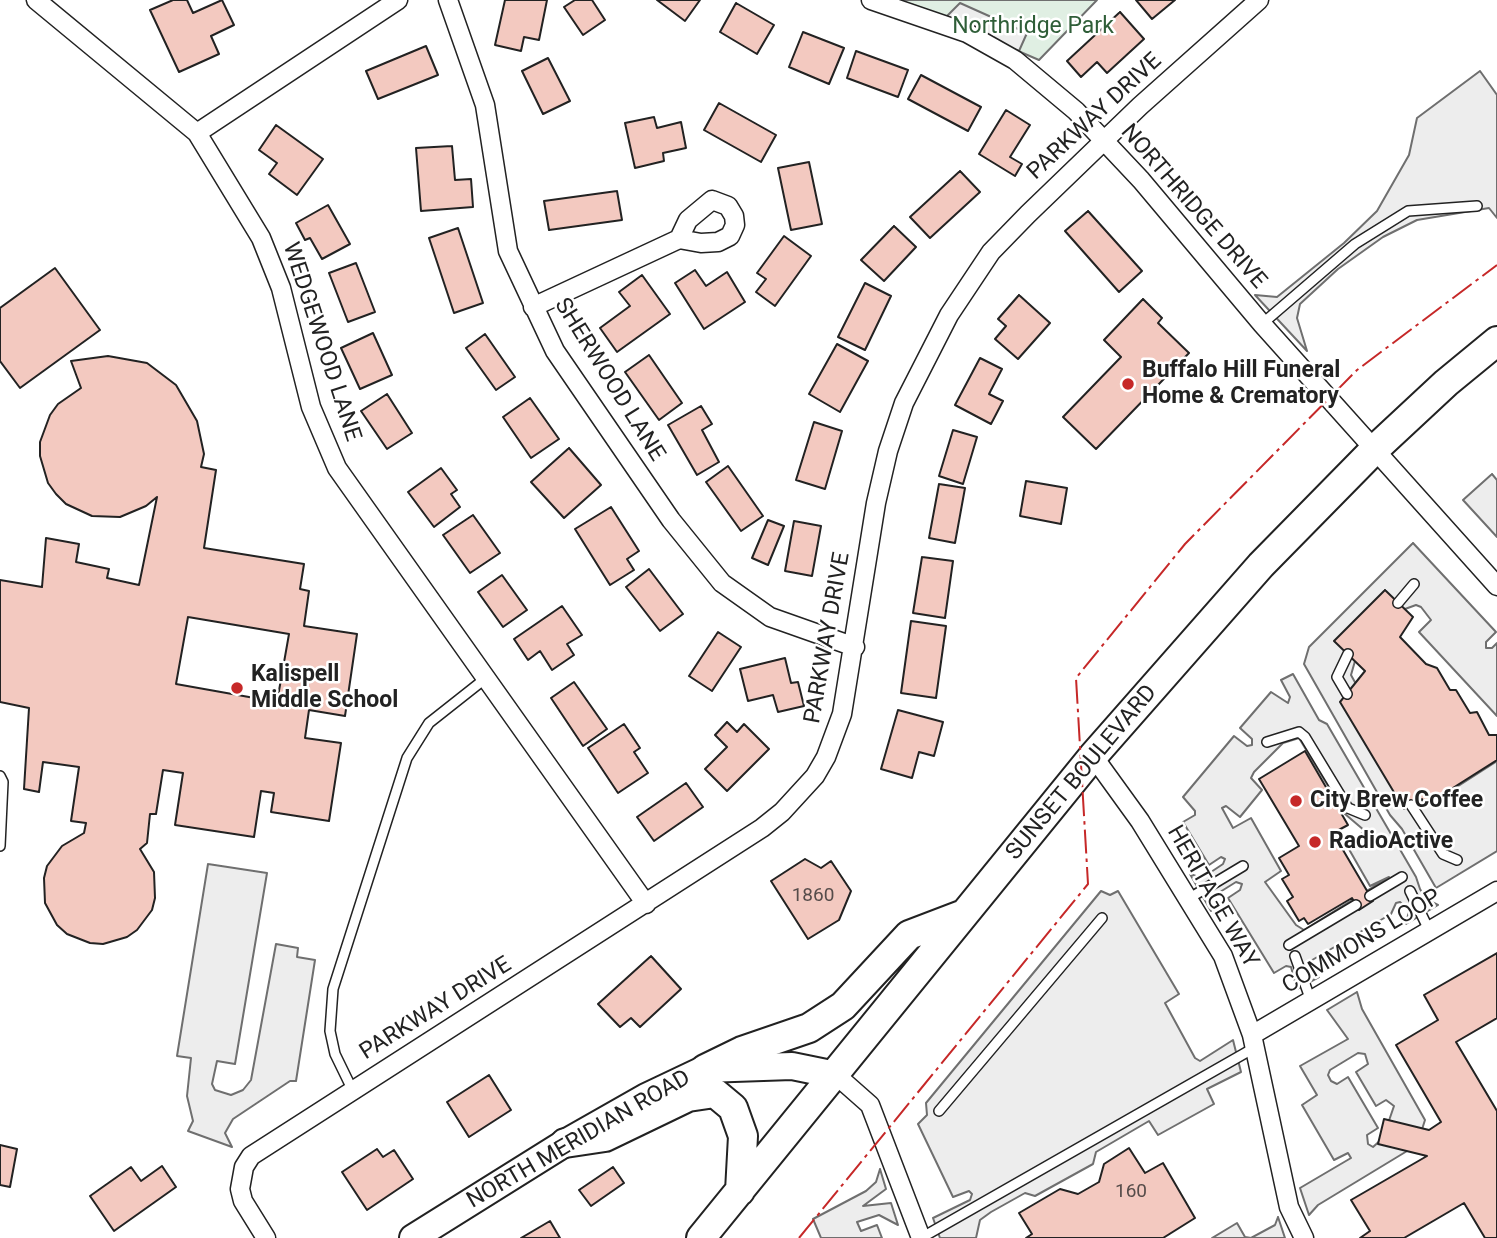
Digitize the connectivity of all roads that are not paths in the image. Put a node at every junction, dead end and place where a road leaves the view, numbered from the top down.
1 (36, 0) edge
2 (398, 0) edge
3 (448, 0) edge
4 (871, 0) edge
5 (1259, 0) edge
6 (197, 133) junction
7 (1104, 142) junction
8 (1477, 205) dead end
9 (679, 239) dead end
10 (533, 307) junction
11 (1262, 324) junction
12 (1497, 341) edge
13 (1374, 450) junction
14 (1414, 583) dead end
15 (1497, 586) edge
16 (1398, 603) dead end
17 (855, 647) junction
18 (1348, 654) dead end
19 (486, 678) junction
20 (1347, 694) dead end
21 (1267, 742) dead end
22 (1093, 756) junction
23 (0, 775) edge
24 (1411, 805) dead end
25 (1365, 815) dead end
26 (0, 846) edge
27 (1457, 860) dead end
28 (1243, 866) dead end
29 (1402, 877) dead end
30 (1409, 891) dead end
31 (1497, 891) edge
32 (1370, 896) dead end
33 (1188, 900) junction
34 (646, 904) junction
35 (1356, 905) dead end
36 (967, 913) junction
37 (1101, 918) dead end
38 (1429, 930) junction
39 (1289, 945) dead end
40 (1295, 956) dead end
41 (1311, 1001) junction
42 (1253, 1041) junction
43 (705, 1069) junction
44 (836, 1075) junction
45 (353, 1091) junction
46 (939, 1111) dead end
47 (565, 1143) junction
48 (740, 1191) junction
49 (266, 1238) edge
50 (413, 1238) edge
51 (701, 1238) edge
52 (921, 1238) edge
53 (1304, 1238) edge

1 - 6 street, WEDGEWOOD LANE
2 - 6 street
3 - 10 street, SHERWOOD LANE
4 - 7 street, NORTHRIDGE DRIVE
5 - 7 street, PARKWAY DRIVE
6 - 19 street, WEDGEWOOD LANE
7 - 11 street, NORTHRIDGE DRIVE
7 - 17 street, PARKWAY DRIVE
8 - 11 lane
9 - 10 street
10 - 17 street, SHERWOOD LANE
11 - 13 street, NORTHRIDGE DRIVE
12 - 13 main road, SUNSET BOULEVARD
13 - 15 street, NORTHRIDGE DRIVE
13 - 22 main road, SUNSET BOULEVARD
14 - 16 lane
17 - 34 street, PARKWAY DRIVE
18 - 20 lane
19 - 34 street, WEDGEWOOD LANE
19 - 45 lane
21 - 25 lane
22 - 33 street, HERITAGE WAY
22 - 36 main road, SUNSET BOULEVARD
23 - 26 lane
24 - 27 lane
28 - 33 lane
29 - 32 lane
30 - 38 lane
31 - 38 street, COMMONS LOOP
33 - 42 street, HERITAGE WAY
34 - 45 street, PARKWAY DRIVE
35 - 39 lane
36 - 43 main road
36 - 44 main road, SUNSET BOULEVARD
37 - 46 lane
38 - 41 street, COMMONS LOOP
40 - 41 lane
41 - 42 street, COMMONS LOOP
42 - 52 lane
42 - 53 street, HERITAGE WAY
43 - 44 main road, NORTH MERIDIAN ROAD
43 - 47 main road, NORTH MERIDIAN ROAD
44 - 48 main road, SUNSET BOULEVARD
44 - 52 street
45 - 49 street, PARKWAY DRIVE
47 - 48 main road
47 - 50 main road, NORTH MERIDIAN ROAD
48 - 51 main road, SUNSET BOULEVARD

